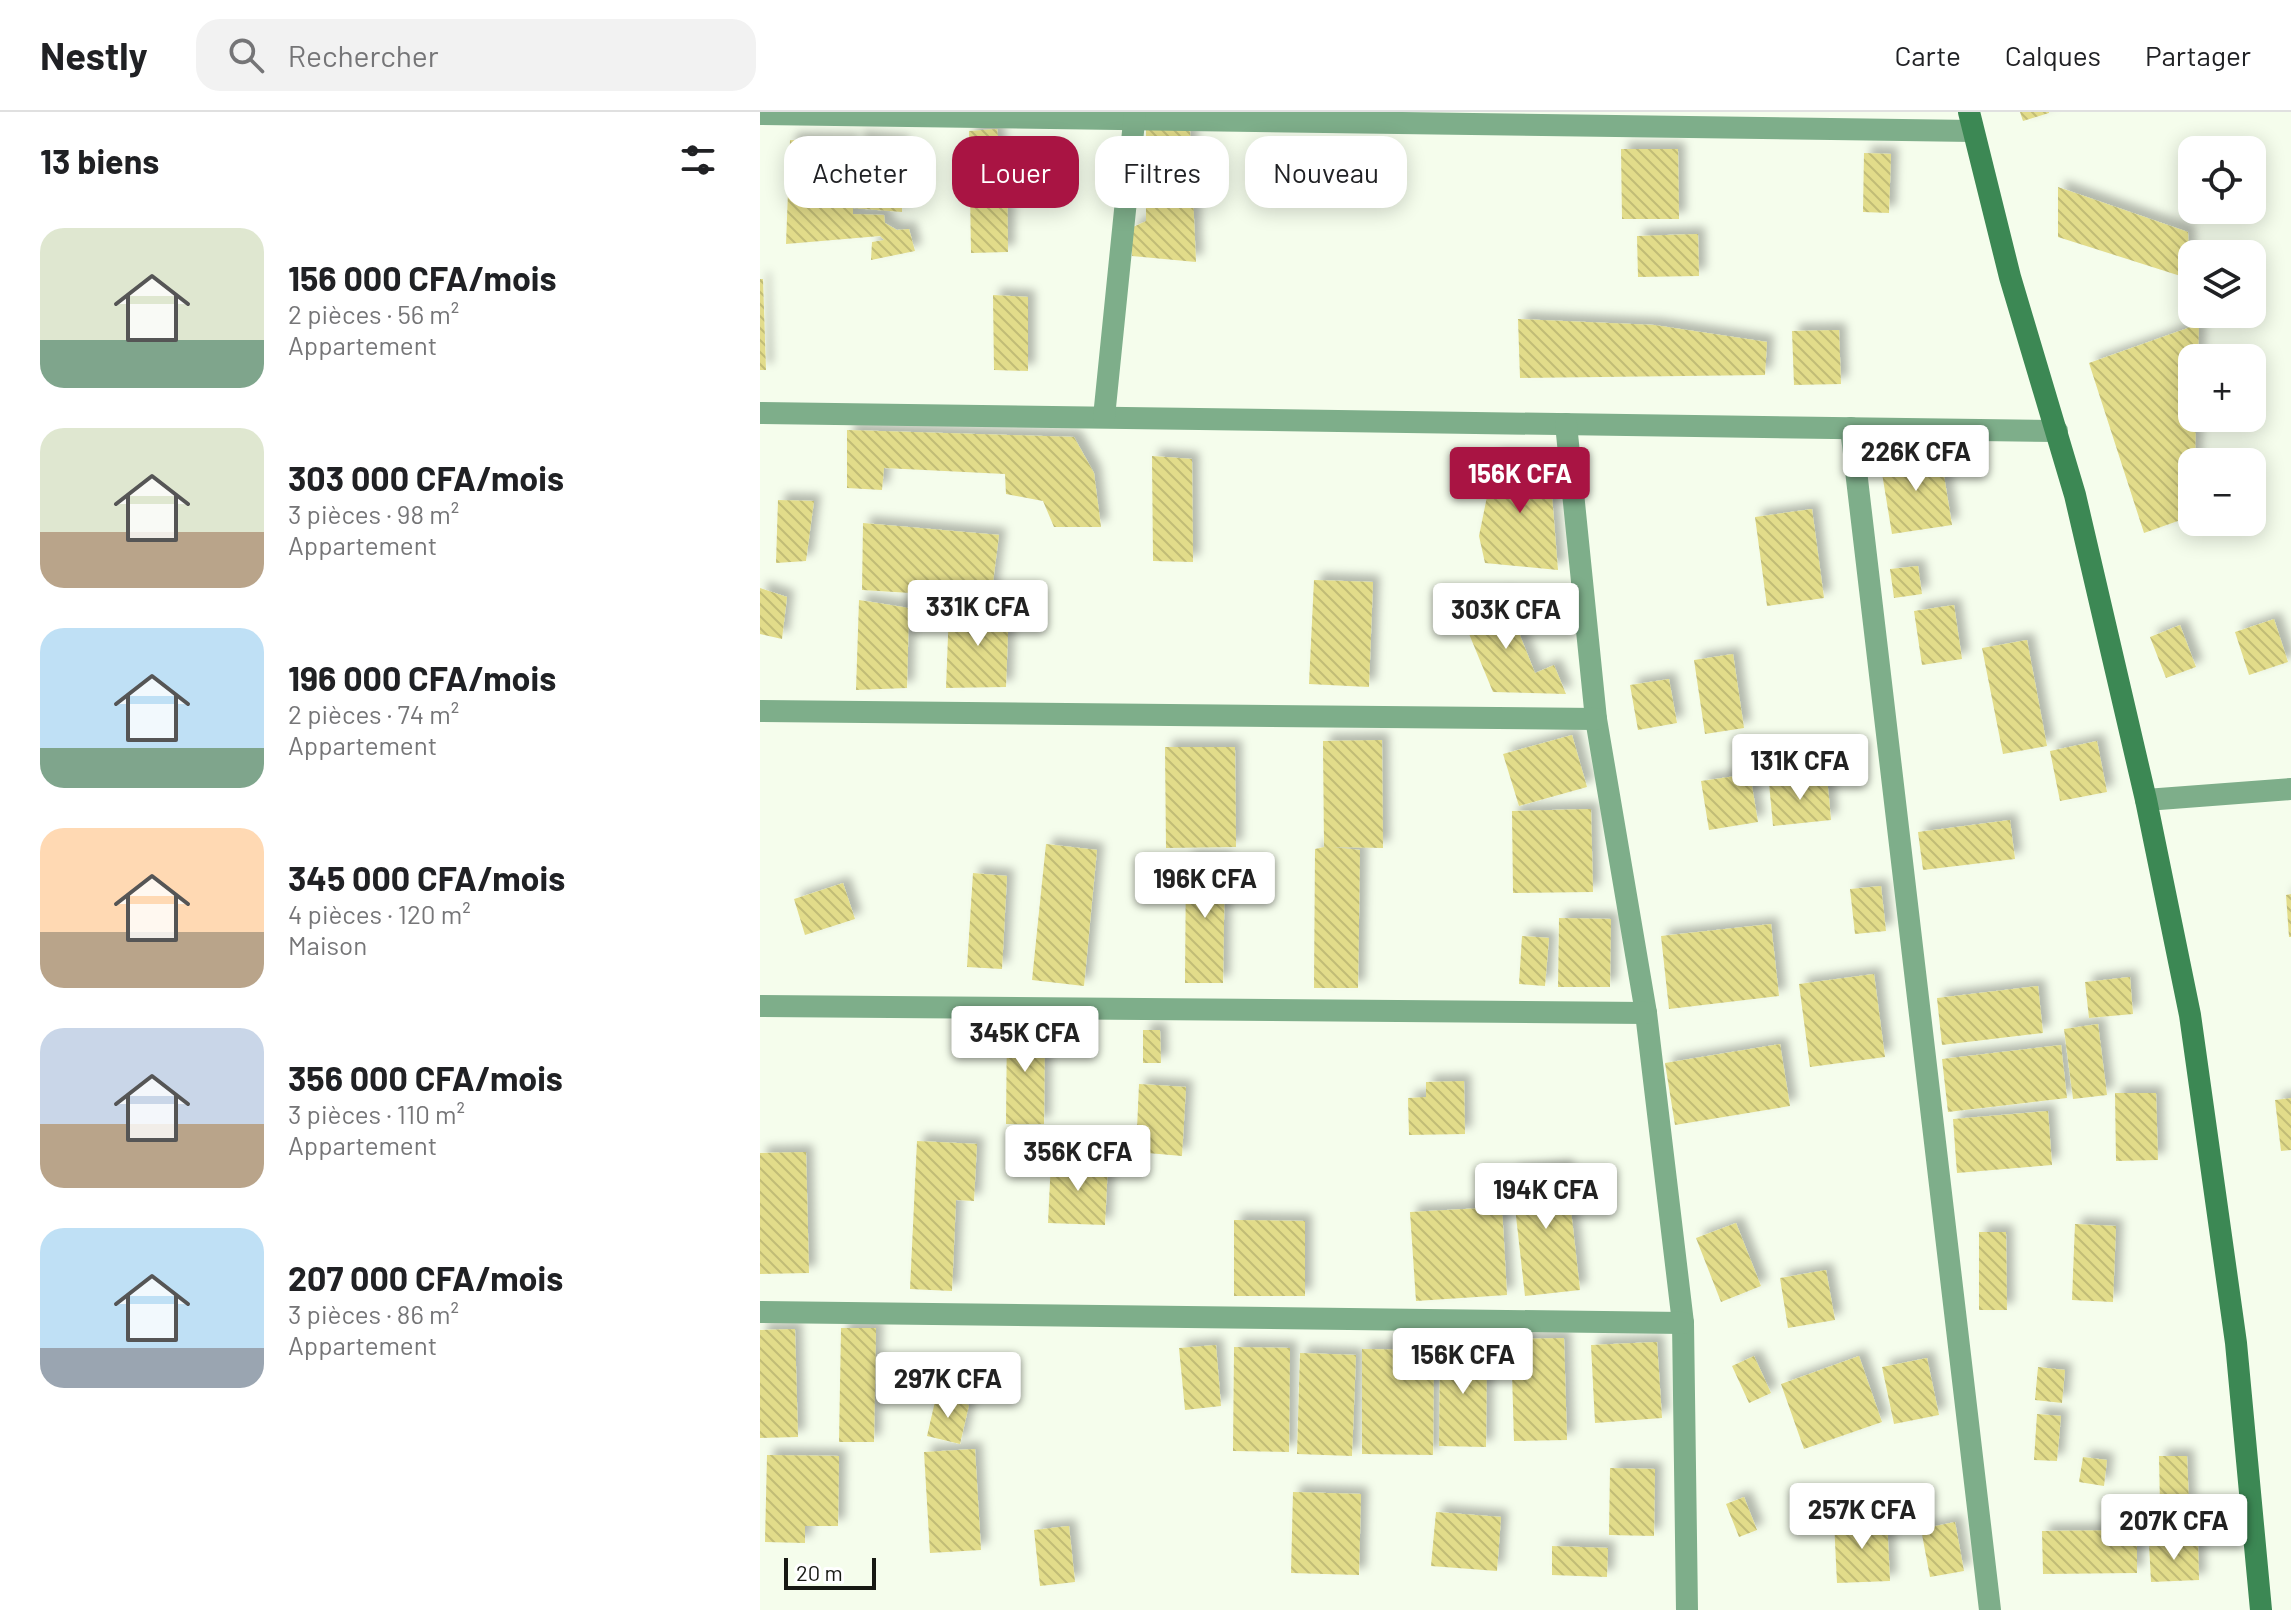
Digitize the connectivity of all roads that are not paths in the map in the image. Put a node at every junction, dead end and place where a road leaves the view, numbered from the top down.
1 (760, 114) edge
2 (854, 114) edge
3 (1135, 116) edge
4 (1427, 118) edge
5 (1732, 120) edge
6 (1971, 121) edge
7 (760, 413) edge
8 (1104, 417) junction
9 (1566, 424) junction
10 (1851, 428) junction
11 (2057, 431) junction
12 (760, 711) edge
13 (1596, 719) junction
14 (2291, 789) edge
15 (2146, 800) junction
16 (760, 1006) edge
17 (1646, 1013) junction
18 (760, 1312) edge
19 (1683, 1323) junction
20 (1687, 1610) edge
21 (1990, 1610) edge
22 (2261, 1610) edge

1 - 2 street
2 - 3 street
3 - 4 street
3 - 8 street
4 - 5 street
5 - 6 street
6 - 11 main road
7 - 8 street
8 - 9 street
9 - 10 street
9 - 13 street
10 - 11 street
10 - 21 street
11 - 15 main road
12 - 13 street
13 - 17 street
14 - 15 street
15 - 22 main road
16 - 17 street
17 - 19 street
18 - 19 street
19 - 20 street

